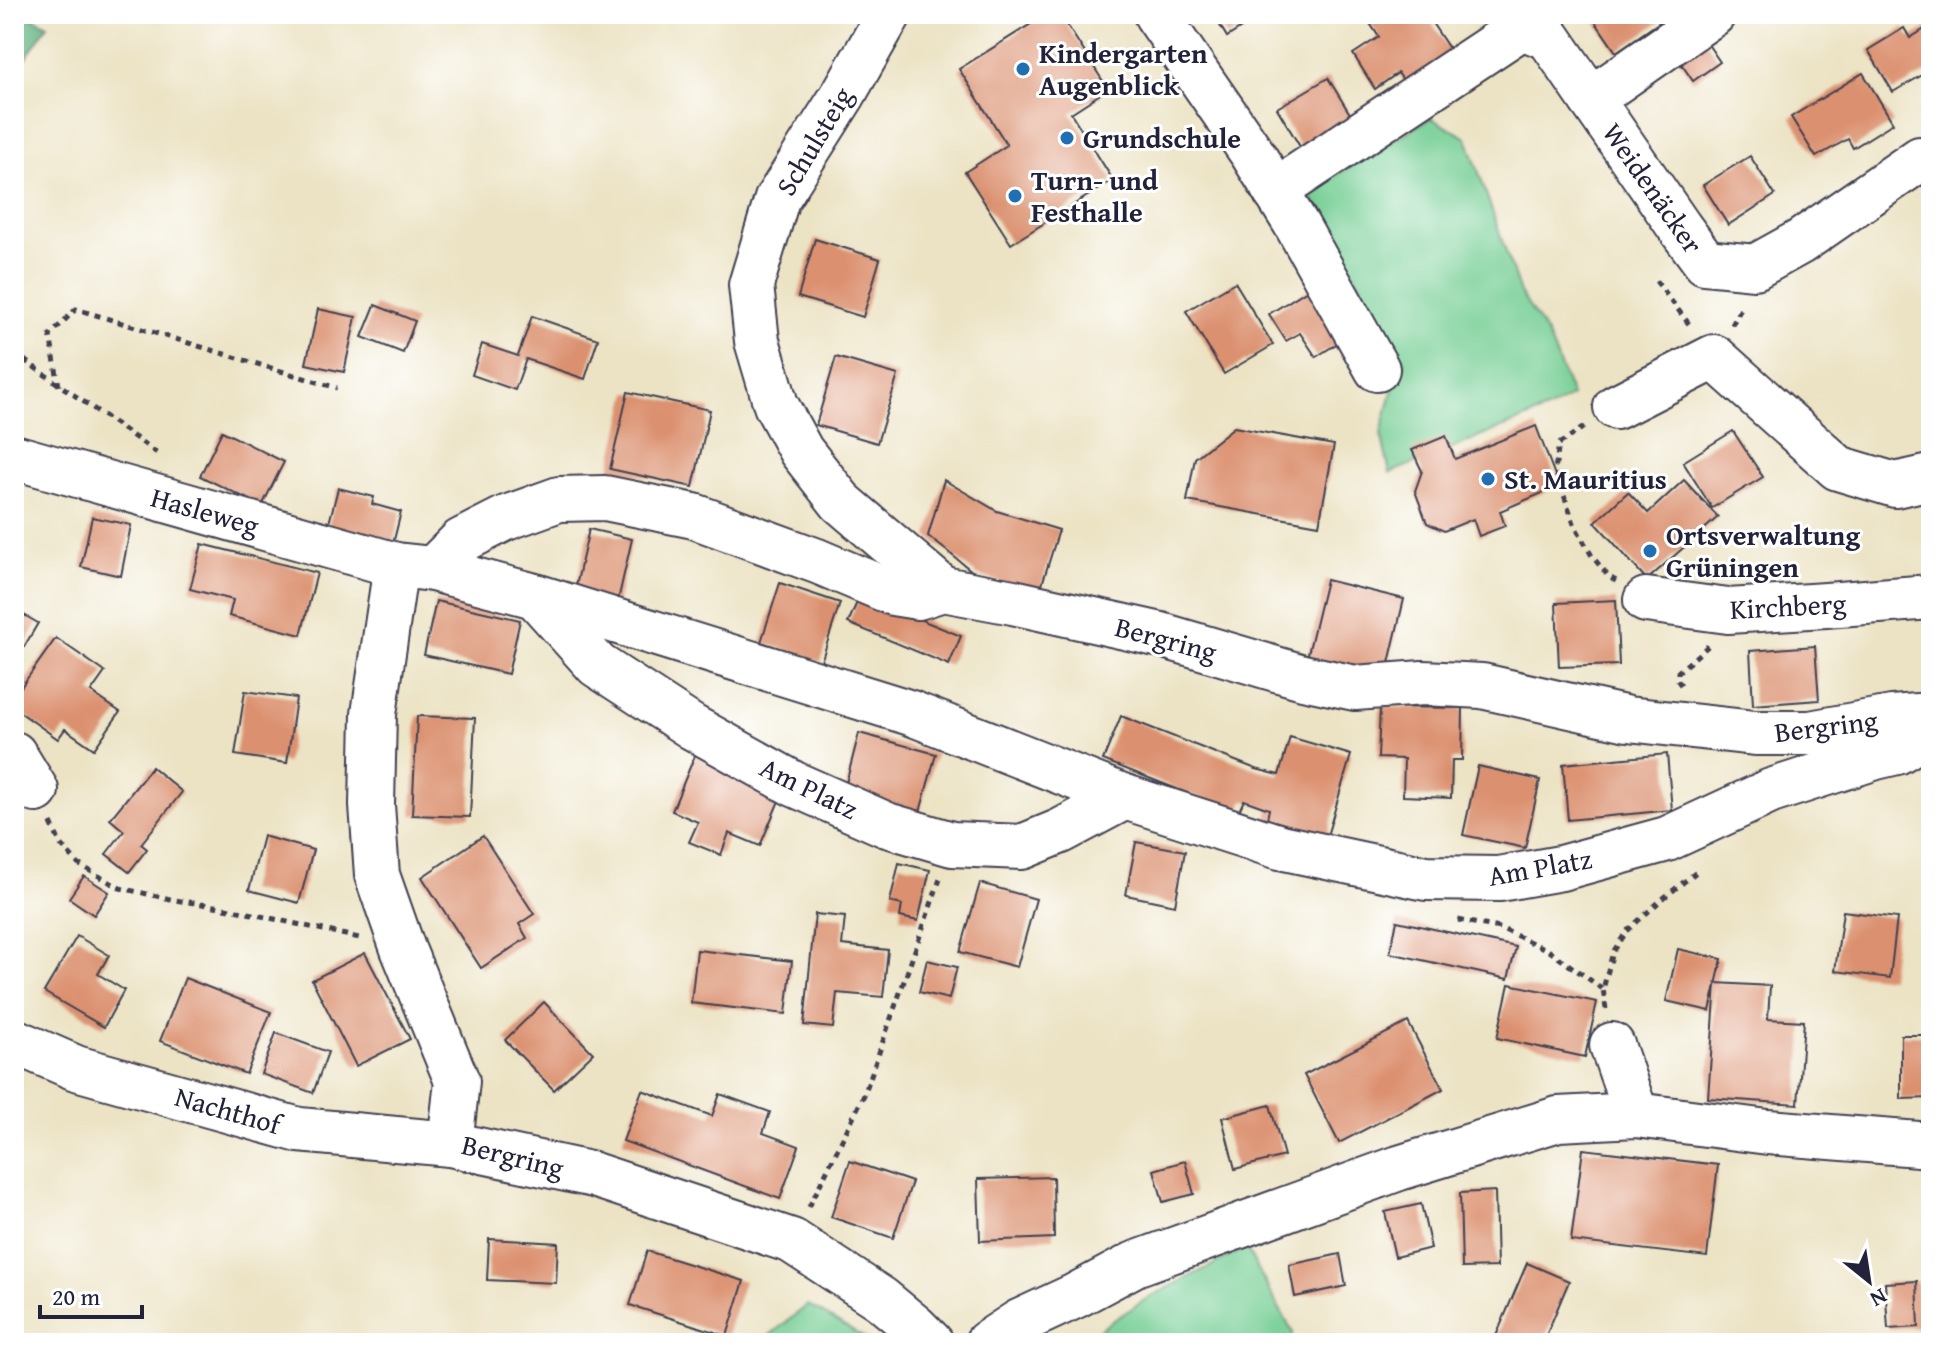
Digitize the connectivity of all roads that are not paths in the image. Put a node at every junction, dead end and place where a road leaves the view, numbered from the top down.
1 (889, 14) edge
2 (1156, 14) edge
3 (1713, 14) edge
4 (1498, 26) edge
5 (1591, 99) junction
6 (1931, 160) edge
7 (1275, 191) junction
8 (1377, 369) dead end
9 (1616, 407) road end
10 (14, 457) edge
11 (1931, 477) edge
12 (414, 567) junction
13 (943, 589) junction
14 (535, 596) junction
15 (1931, 597) edge
16 (1646, 600) road end
17 (1931, 716) edge
18 (1125, 797) junction
19 (14, 1041) edge
20 (1612, 1045) dead end
21 (1636, 1115) junction
22 (450, 1144) junction
23 (1931, 1145) edge
24 (931, 1343) edge
25 (987, 1343) edge

1 - 13 street, Schulsteig
2 - 7 street
3 - 5 street, Weidenäcker
4 - 5 street, Weidenäcker
4 - 7 street, Weidenäcker
5 - 6 street, Weidenäcker
7 - 8 street
9 - 11 street
10 - 12 street, Hasleweg
12 - 13 street, Bergring
12 - 14 street, Am Platz
12 - 22 street, Bergring
13 - 17 street, Bergring
14 - 18 street, Am Platz
14 - 18 street, Am Platz
15 - 16 street, Kirchberg
17 - 18 street, Am Platz
19 - 22 street, Nachthof
20 - 21 street
21 - 23 street
21 - 25 street
22 - 24 street, Bergring

